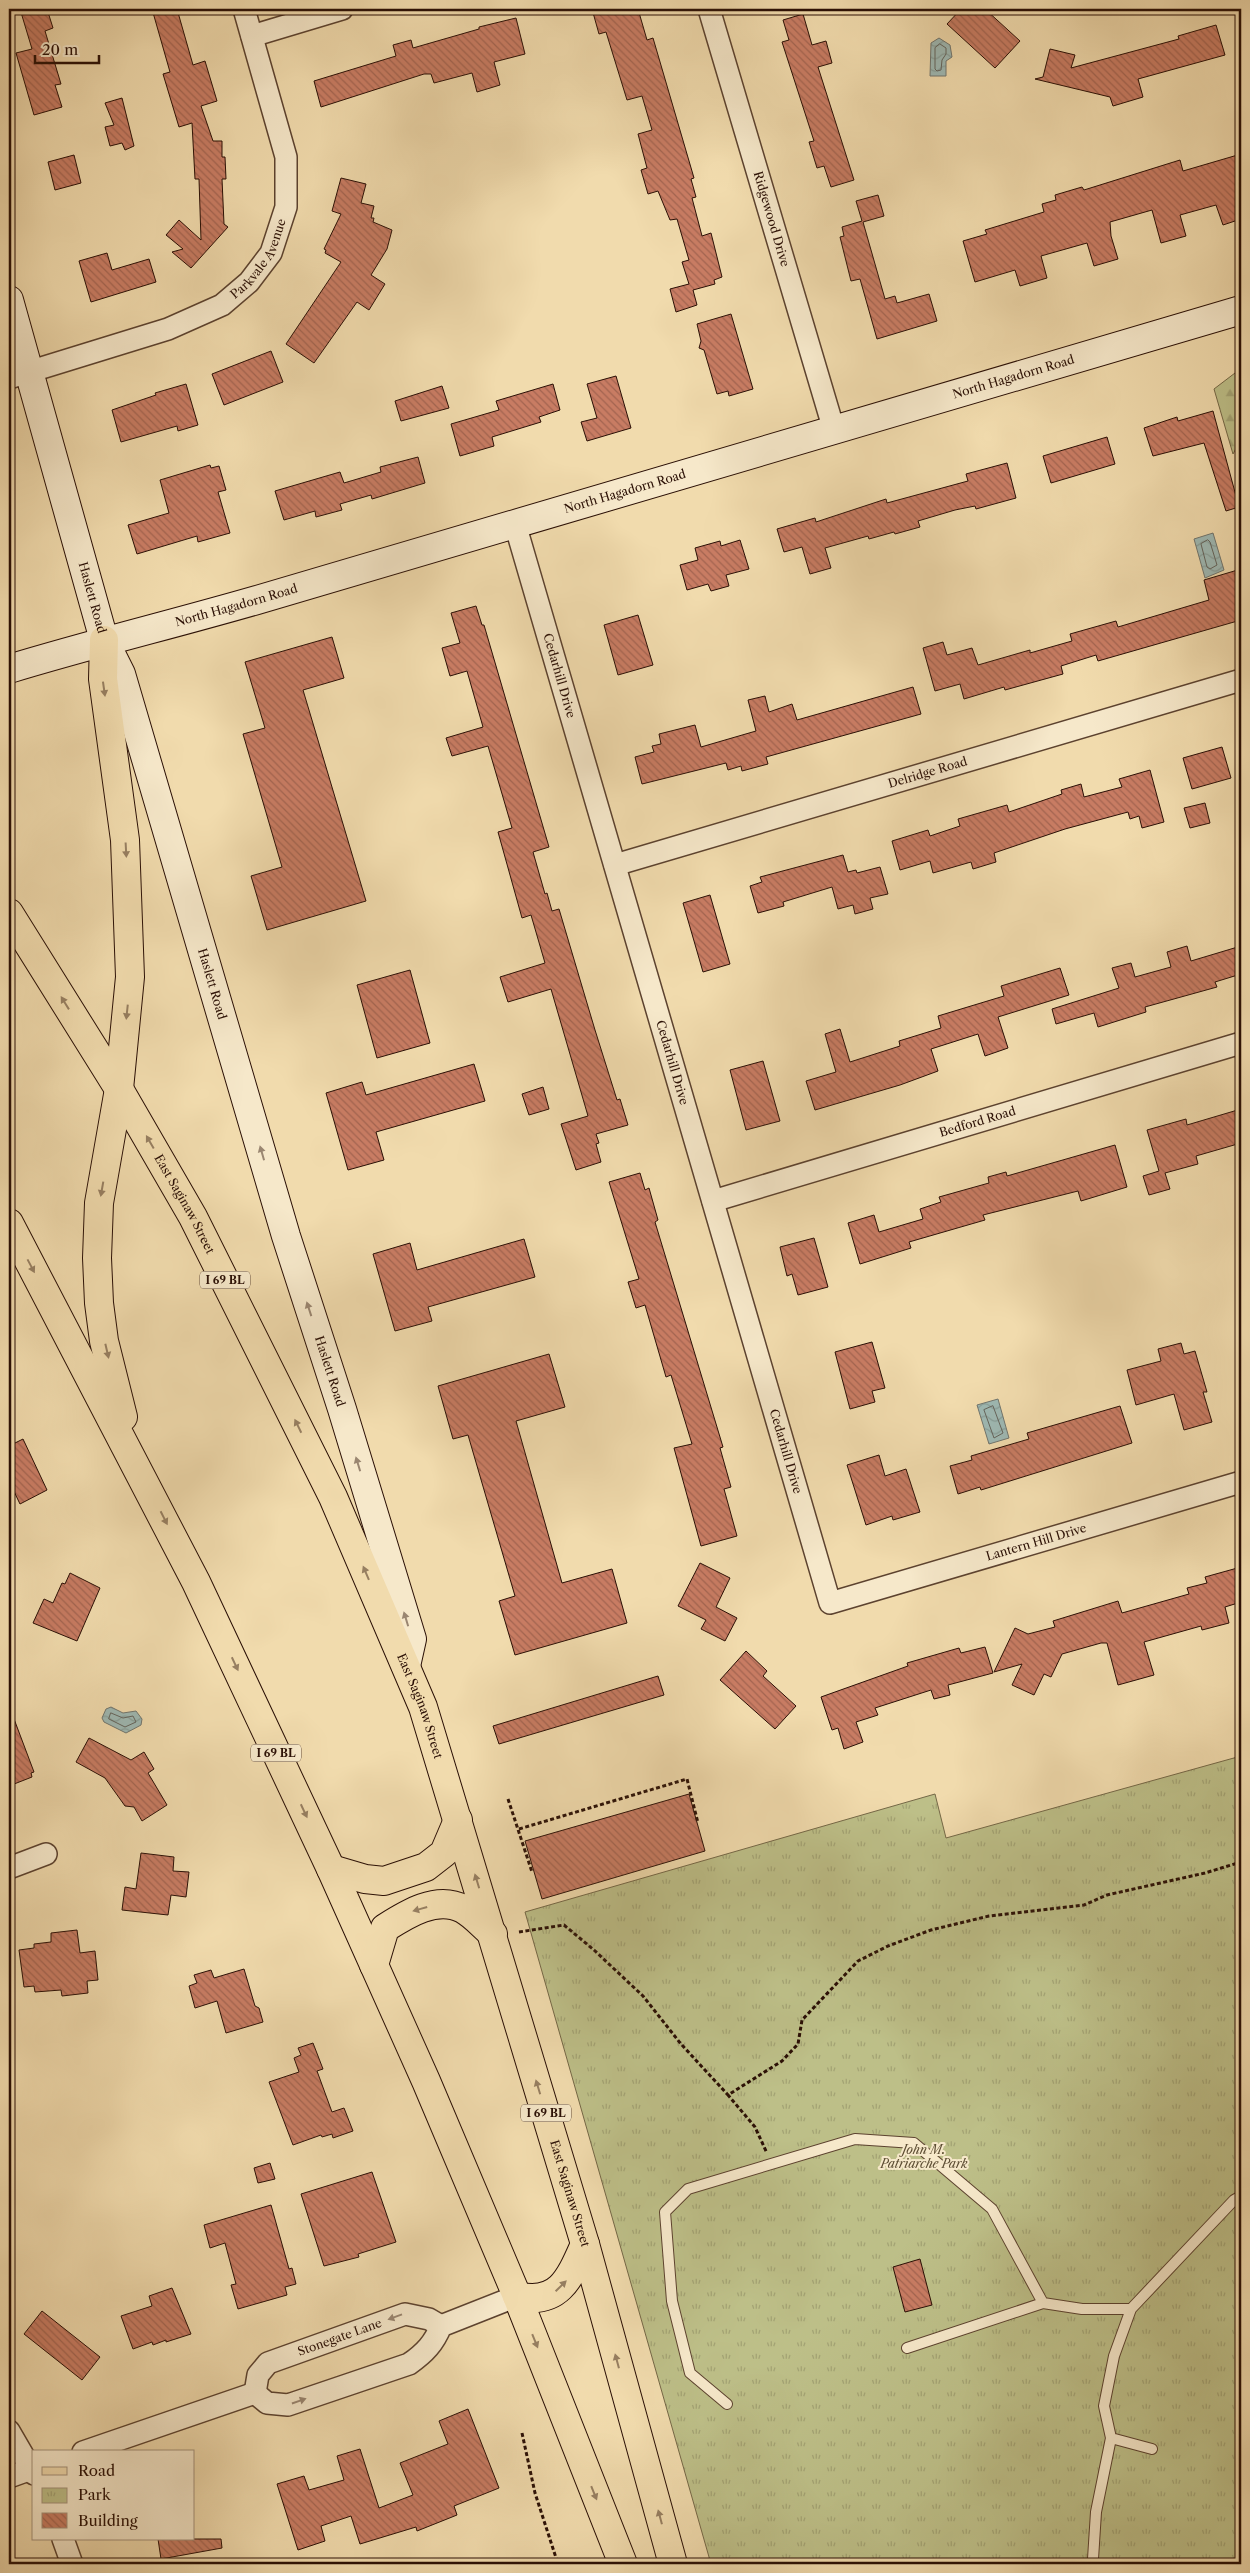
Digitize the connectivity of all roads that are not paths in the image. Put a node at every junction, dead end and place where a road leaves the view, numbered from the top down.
1 (244, 9) edge
2 (342, 9) edge
3 (709, 9) edge
4 (252, 36) junction
5 (9, 300) edge
6 (1241, 310) edge
7 (19, 375) edge
8 (834, 430) junction
9 (515, 524) junction
10 (104, 640) junction
11 (9, 669) edge
12 (1241, 680) edge
13 (615, 865) junction
14 (9, 913) edge
15 (1241, 1043) edge
16 (119, 1089) junction
17 (713, 1201) junction
18 (9, 1223) edge
19 (1241, 1482) edge
20 (147, 1485) junction
21 (830, 1603) joint
22 (406, 1666) junction
23 (458, 1820) junction
24 (46, 1854) dead end
25 (9, 1868) edge
26 (331, 1869) junction
27 (492, 1934) junction
28 (374, 1965) junction
29 (1241, 2196) edge
30 (585, 2244) junction
31 (517, 2296) junction
32 (1043, 2303) junction
33 (1130, 2309) junction
34 (441, 2326) junction
35 (907, 2348) dead end
36 (255, 2393) junction
37 (727, 2404) dead end
38 (9, 2431) edge
39 (1111, 2438) junction
40 (1152, 2449) dead end
41 (89, 2450) edge
42 (32, 2468) edge
43 (32, 2470) edge
44 (9, 2477) edge
45 (63, 2540) edge
46 (1093, 2559) dead end
47 (72, 2564) edge
48 (623, 2564) edge
49 (673, 2564) edge

1 - 4 street, Parkvale Avenue
2 - 4 street
3 - 8 street, Ridgewood Drive
4 - 7 street, Parkvale Avenue
5 - 7 main road, Haslett Road
6 - 8 main road, North Hagadorn Road
7 - 10 main road, Haslett Road
8 - 9 main road, North Hagadorn Road
9 - 10 main road, North Hagadorn Road
9 - 13 street, Cedarhill Drive
10 - 11 main road, North Hagadorn Road
10 -> 16 main road
22 -> 10 main road, Haslett Road
12 - 13 street, Delridge Road
13 - 17 street, Cedarhill Drive
16 -> 14 main road, East Saginaw Street / I 69 BL
15 - 17 street, Bedford Road
16 -> 20 main road
22 -> 16 main road, East Saginaw Street / I 69 BL
17 - 21 street, Cedarhill Drive
18 -> 20 main road, I 69 BL
19 - 21 street, Lantern Hill Drive
20 -> 26 main road, I 69 BL
22 - 23 main road, East Saginaw Street / I 69 BL
23 - 26 main road
27 -> 23 main road, East Saginaw Street / I 69 BL
24 - 25 street
26 - 28 main road, I 69 BL
27 -> 28 main road
30 -> 27 main road, East Saginaw Street / I 69 BL
28 - 31 main road, I 69 BL
29 - 33 lane
31 -> 30 main road
49 -> 30 main road, East Saginaw Street / I 69 BL
31 - 34 street
31 -> 48 main road, I 69 BL
32 - 33 lane
32 - 35 lane
32 - 37 lane
33 - 39 lane
36 -> 34 street
34 -> 36 street, Stonegate Lane
36 - 41 street
38 - 42 street
39 - 40 lane
39 - 46 lane
43 - 44 street
45 - 47 street

